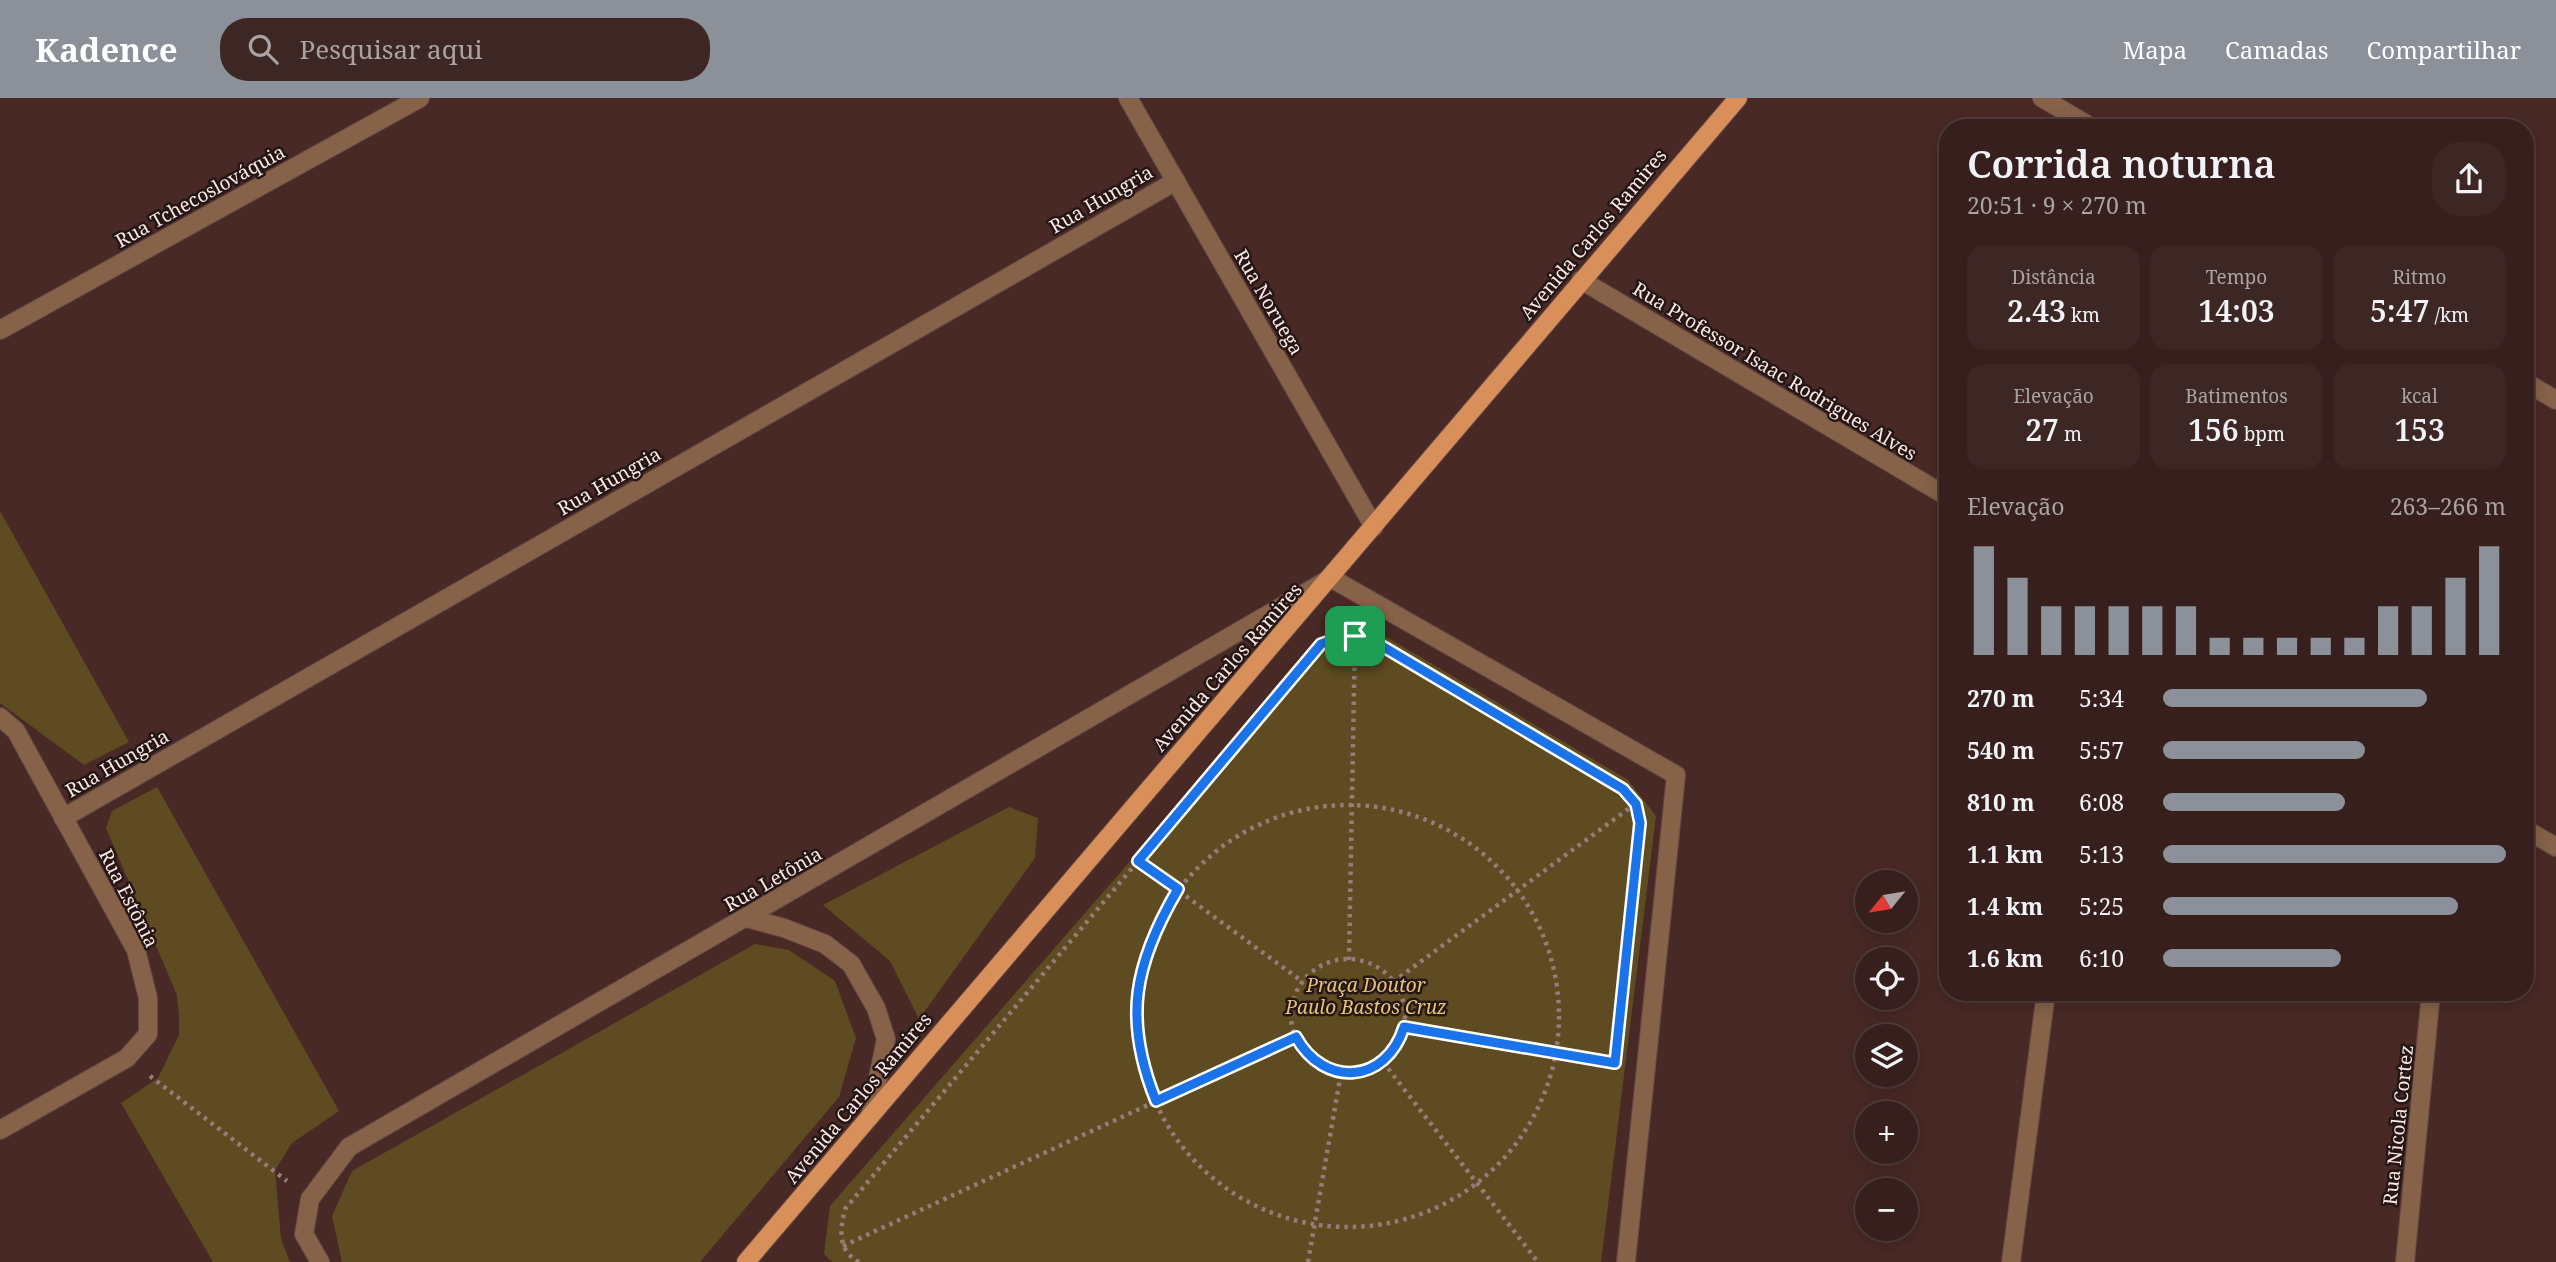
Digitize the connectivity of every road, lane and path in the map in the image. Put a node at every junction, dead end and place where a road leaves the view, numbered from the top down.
1 (421, 98) edge
2 (1128, 98) edge
3 (1738, 98) edge
4 (2042, 98) edge
5 (2078, 119) edge
6 (1176, 180) junction
7 (1581, 281) junction
8 (0, 330) edge
9 (2534, 387) edge
10 (2556, 400) edge
11 (1939, 492) edge
12 (1374, 527) junction
13 (1331, 578) junction
14 (1355, 636) junction
15 (0, 717) edge
16 (1636, 804) junction
17 (1351, 805) junction
18 (63, 818) junction
19 (1640, 823) dead end
20 (2534, 834) edge
21 (2556, 847) edge
22 (1138, 861) junction
23 (1178, 889) junction
24 (1518, 890) junction
25 (747, 919) junction
26 (1349, 960) junction
27 (1303, 982) junction
28 (1393, 982) junction
29 (2045, 1001) edge
30 (2430, 1001) edge
31 (1404, 1027) junction
32 (1296, 1037) junction
33 (1616, 1050) dead end
34 (1555, 1053) junction
35 (127, 1058) junction
36 (1383, 1062) junction
37 (1615, 1063) junction
38 (1341, 1073) junction
39 (1613, 1076) dead end
40 (1156, 1101) junction
41 (870, 1117) junction
42 (0, 1130) edge
43 (1477, 1184) junction
44 (310, 1199) junction
45 (1314, 1226) junction
46 (843, 1246) junction
47 (320, 1262) edge
48 (746, 1262) edge
49 (859, 1262) edge
50 (1308, 1262) edge
51 (1538, 1262) edge
52 (1626, 1262) edge
53 (2011, 1262) edge
54 (2405, 1262) edge

1 - 8 street, Rua Tchecoslováquia
2 - 6 street, Rua Noruega
3 - 7 main road, Avenida Carlos Ramires
4 - 5 street
6 - 12 street, Rua Noruega
6 - 18 street, Rua Hungria
7 - 11 street, Rua Professor Isaac Rodrigues Alves
7 - 12 main road, Avenida Carlos Ramires
9 - 10 street
12 - 13 main road, Avenida Carlos Ramires
13 - 25 street, Rua Letônia
13 - 41 main road, Avenida Carlos Ramires
13 - 52 street
14 - 16 path
14 - 17 path
14 - 22 path
15 - 18 street, Rua Estônia
16 - 19 path
16 - 24 path
17 - 23 path
17 - 24 path
17 - 26 path
18 - 35 street, Rua Estônia
20 - 21 street
22 - 23 path
22 - 46 path
23 - 27 path
23 - 40 path
24 - 28 path
24 - 34 path
25 - 41 street
25 - 44 street, Rua Letônia
26 - 27 path
26 - 28 path
27 - 32 path
28 - 31 path
29 - 53 street
30 - 54 street, Rua Nicola Cortez
31 - 34 path
31 - 36 path
32 - 38 path
32 - 40 path
33 - 37 path
34 - 37 path
34 - 43 path
35 - 42 street, Rua Estônia
35 - 44 path
36 - 38 path
36 - 43 path
37 - 39 path
38 - 45 path
40 - 45 path
40 - 46 path
41 - 48 main road, Avenida Carlos Ramires
43 - 45 path
43 - 51 path
44 - 47 street, Rua Letônia
45 - 50 path
46 - 49 path

